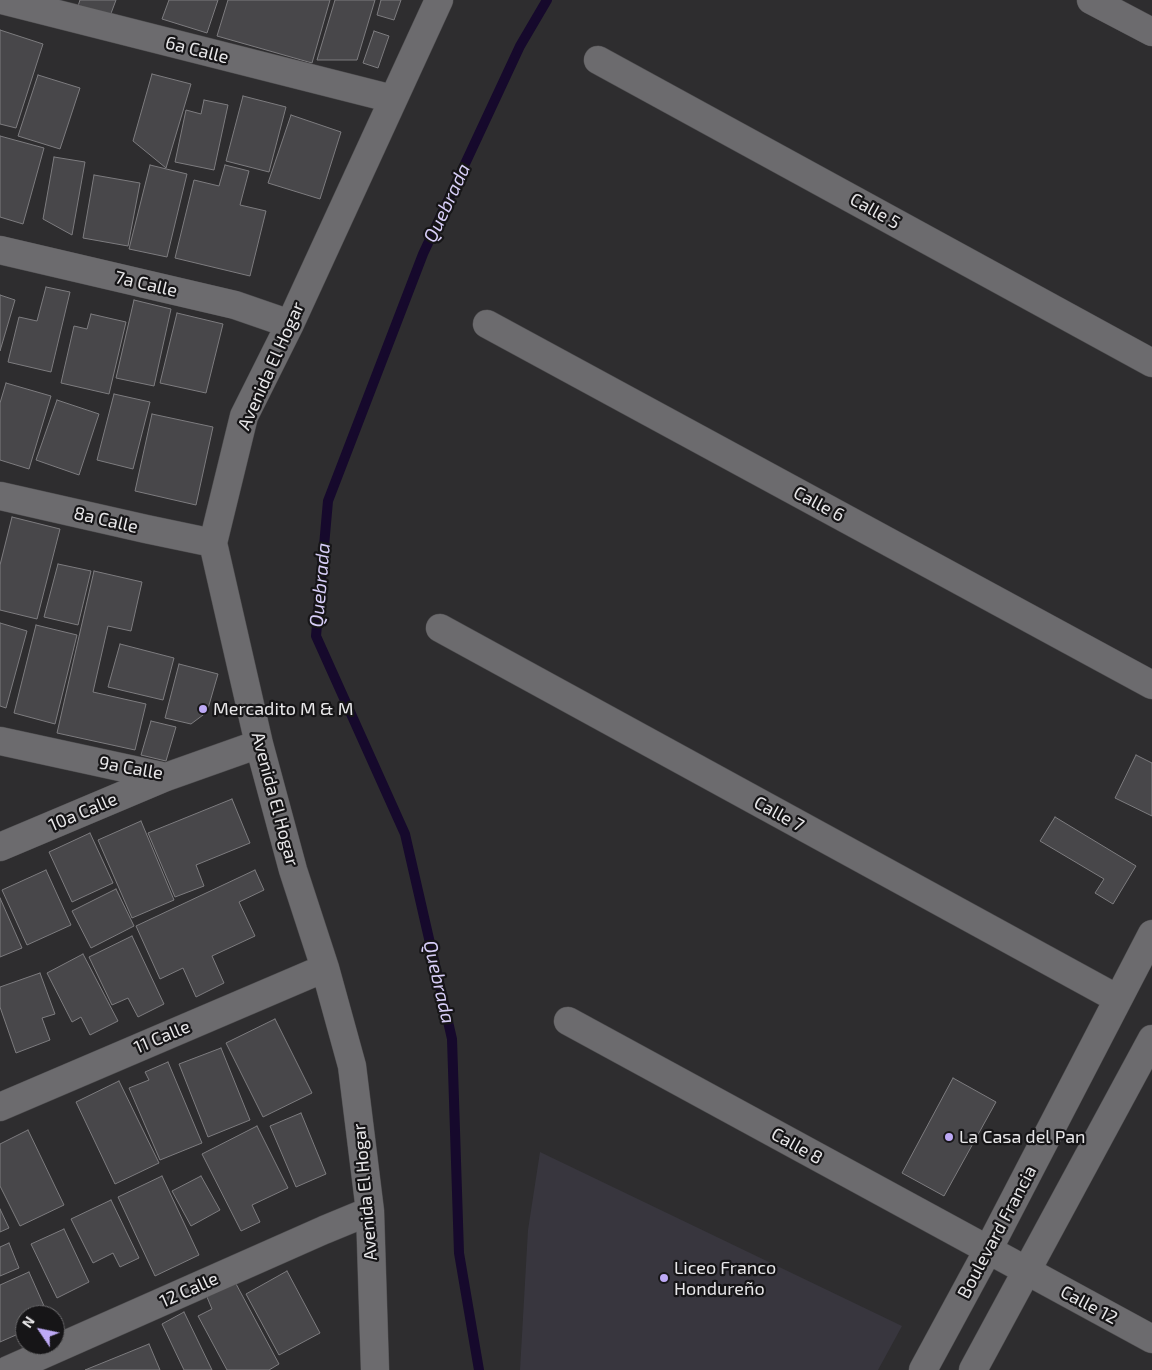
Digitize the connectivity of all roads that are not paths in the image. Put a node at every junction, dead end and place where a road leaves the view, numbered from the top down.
1 (2, 0) edge
2 (439, 0) edge
3 (1091, 0) edge
4 (1152, 32) edge
5 (598, 60) dead end
6 (393, 99) junction
7 (0, 250) edge
8 (290, 324) junction
9 (487, 324) dead end
10 (1152, 363) edge
11 (0, 496) edge
12 (213, 543) junction
13 (440, 628) dead end
14 (1152, 685) edge
15 (0, 741) edge
16 (260, 744) junction
17 (166, 777) junction
18 (0, 847) edge
19 (1152, 934) edge
20 (325, 968) junction
21 (1118, 999) junction
22 (568, 1021) dead end
23 (1152, 1039) edge
24 (0, 1107) edge
25 (370, 1211) junction
26 (988, 1250) junction
27 (1026, 1271) junction
28 (1152, 1339) edge
29 (8, 1370) edge
30 (375, 1370) edge
31 (924, 1370) edge
32 (973, 1370) edge

1 - 6 street, 6a Calle
2 - 6 street, Avenida El Hogar
3 - 4 street
5 - 10 street, Calle 5
6 - 8 street, Avenida El Hogar
7 - 8 street, 7a Calle
8 - 12 street, Avenida El Hogar
9 - 14 street, Calle 6
11 - 12 street, 8a Calle
12 - 16 street, Avenida El Hogar
13 - 21 street, Calle 7
15 - 17 street, 9a Calle
16 - 17 street, 9a Calle
16 - 20 street, Avenida El Hogar
17 - 18 street, 10a Calle
19 - 21 street, Boulevard Francia
20 - 24 street, 11 Calle
20 - 25 street, Avenida El Hogar
21 - 26 street, Boulevard Francia
22 - 26 street, Calle 8
23 - 27 street
25 - 29 street, 12 Calle
25 - 30 street, Avenida El Hogar
26 - 27 street, Calle 8
26 - 31 street, Boulevard Francia
27 - 28 street, Calle 12
27 - 32 street

